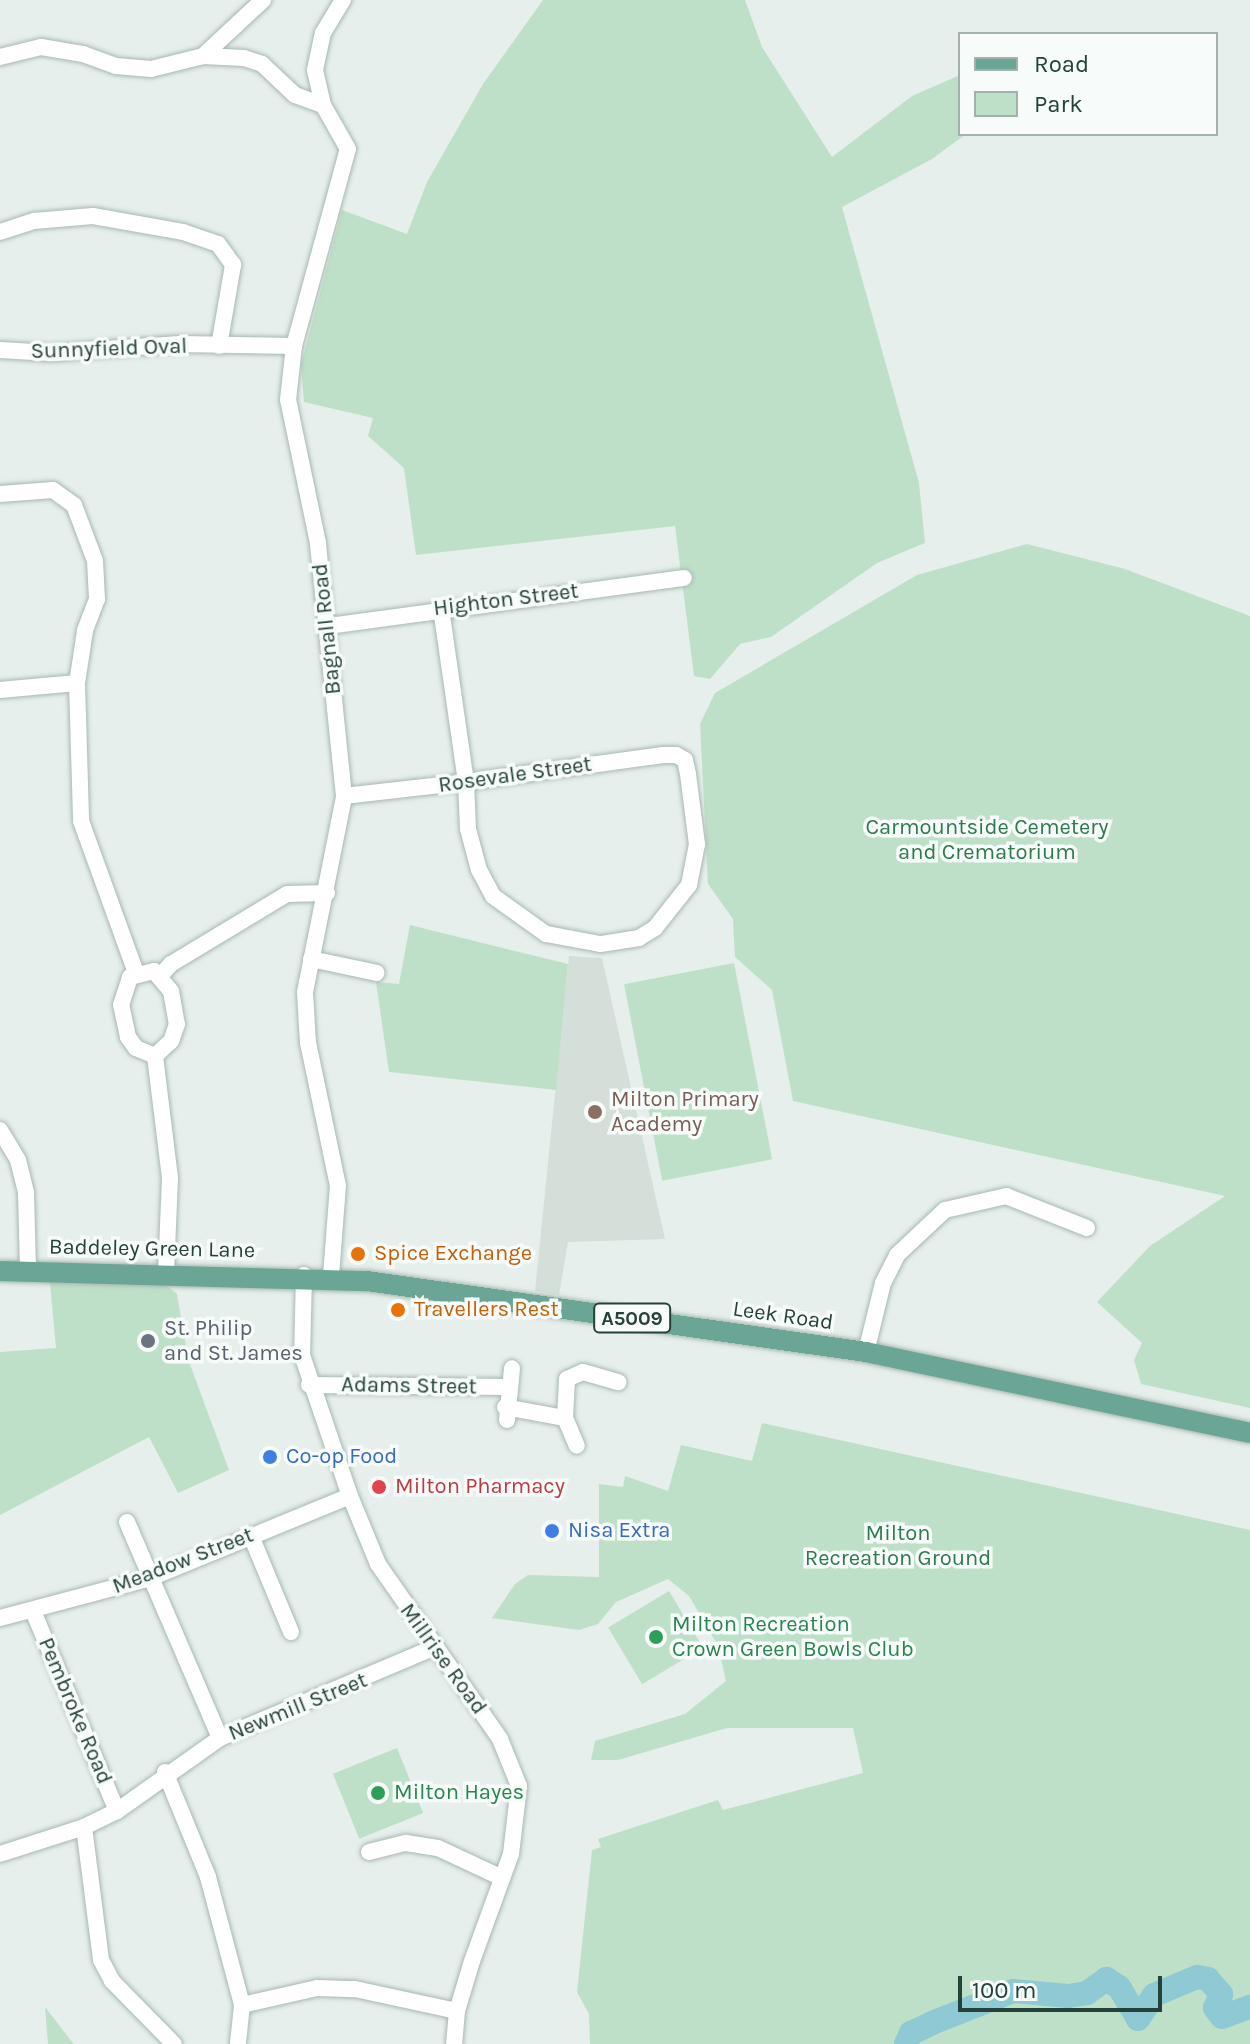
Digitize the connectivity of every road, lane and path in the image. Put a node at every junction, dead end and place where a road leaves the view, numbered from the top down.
1 (263, 0) edge
2 (343, 0) edge
3 (203, 56) junction
4 (0, 57) edge
5 (323, 105) junction
6 (0, 232) edge
7 (219, 346) junction
8 (294, 346) junction
9 (0, 350) edge
10 (0, 494) edge
11 (684, 578) dead end
12 (441, 608) junction
13 (328, 626) junction
14 (77, 683) junction
15 (0, 690) edge
16 (466, 782) junction
17 (344, 796) junction
18 (327, 893) junction
19 (311, 959) junction
20 (136, 973) junction
21 (377, 973) dead end
22 (161, 975) junction
23 (155, 1056) junction
24 (0, 1130) edge
25 (1087, 1228) dead end
26 (28, 1270) junction
27 (0, 1271) edge
28 (166, 1273) junction
29 (304, 1275) junction
30 (331, 1276) junction
31 (866, 1352) junction
32 (512, 1368) dead end
33 (619, 1382) dead end
34 (309, 1385) junction
35 (509, 1387) junction
36 (565, 1418) junction
37 (1250, 1433) edge
38 (577, 1446) dead end
39 (350, 1496) junction
40 (134, 1527) dead end
41 (251, 1536) junction
42 (150, 1578) junction
43 (33, 1611) junction
44 (7, 1616) edge
45 (291, 1632) dead end
46 (435, 1647) junction
47 (220, 1738) junction
48 (165, 1772) junction
49 (117, 1811) junction
50 (84, 1827) junction
51 (369, 1852) dead end
52 (0, 1854) edge
53 (502, 1878) junction
54 (242, 2005) junction
55 (457, 2011) junction
56 (174, 2044) edge
57 (238, 2044) edge
58 (454, 2044) edge

1 - 3 street
2 - 5 street, Bagnall Road
3 - 4 street
3 - 5 street
5 - 8 street, Bagnall Road
6 - 7 street, Sunnyfield Oval
7 - 8 street, Sunnyfield Oval
7 - 9 street, Sunnyfield Oval
8 - 13 street, Bagnall Road
10 - 14 street
11 - 12 street, Highton Street
12 - 13 street, Highton Street
12 - 16 street
13 - 17 street, Bagnall Road
14 - 15 street
14 - 20 street
16 - 16 street, Rosevale Street
16 - 17 street, Rosevale Street
17 - 18 street, Bagnall Road
18 - 19 street, Bagnall Road
18 - 22 street
19 - 21 street
19 - 30 street, Bagnall Road
20 - 22 street
20 - 23 street
22 - 23 street
23 - 28 street
24 - 26 street
25 - 31 street
26 - 27 main road, Baddeley Green Lane / A5009
26 - 28 main road, Baddeley Green Lane / A5009
28 - 29 main road, Baddeley Green Lane / A5009
29 - 30 main road, Leek Road / A5009
29 - 34 street, Millrise Road
30 - 31 main road, Leek Road / A5009
31 - 37 main road, Leek Road / A5009
32 - 35 street
33 - 36 street
34 - 35 street, Adams Street
34 - 39 street, Millrise Road
35 - 36 street
36 - 38 street
39 - 41 street, Meadow Street
39 - 46 street, Millrise Road
40 - 42 street
41 - 42 street, Meadow Street
41 - 45 street
42 - 43 street, Meadow Street
42 - 47 street
43 - 44 street, Meadow Street
43 - 49 street, Pembroke Road
46 - 47 street, Newmill Street
46 - 53 street, Millrise Road
47 - 48 street, Newmill Street
48 - 49 street, Newmill Street
48 - 54 street
49 - 50 street, Newmill Street
50 - 52 street, Newmill Street
50 - 56 street
51 - 53 street
53 - 55 street, Millrise Road
54 - 55 street
54 - 57 street
55 - 58 street, Millrise Road

